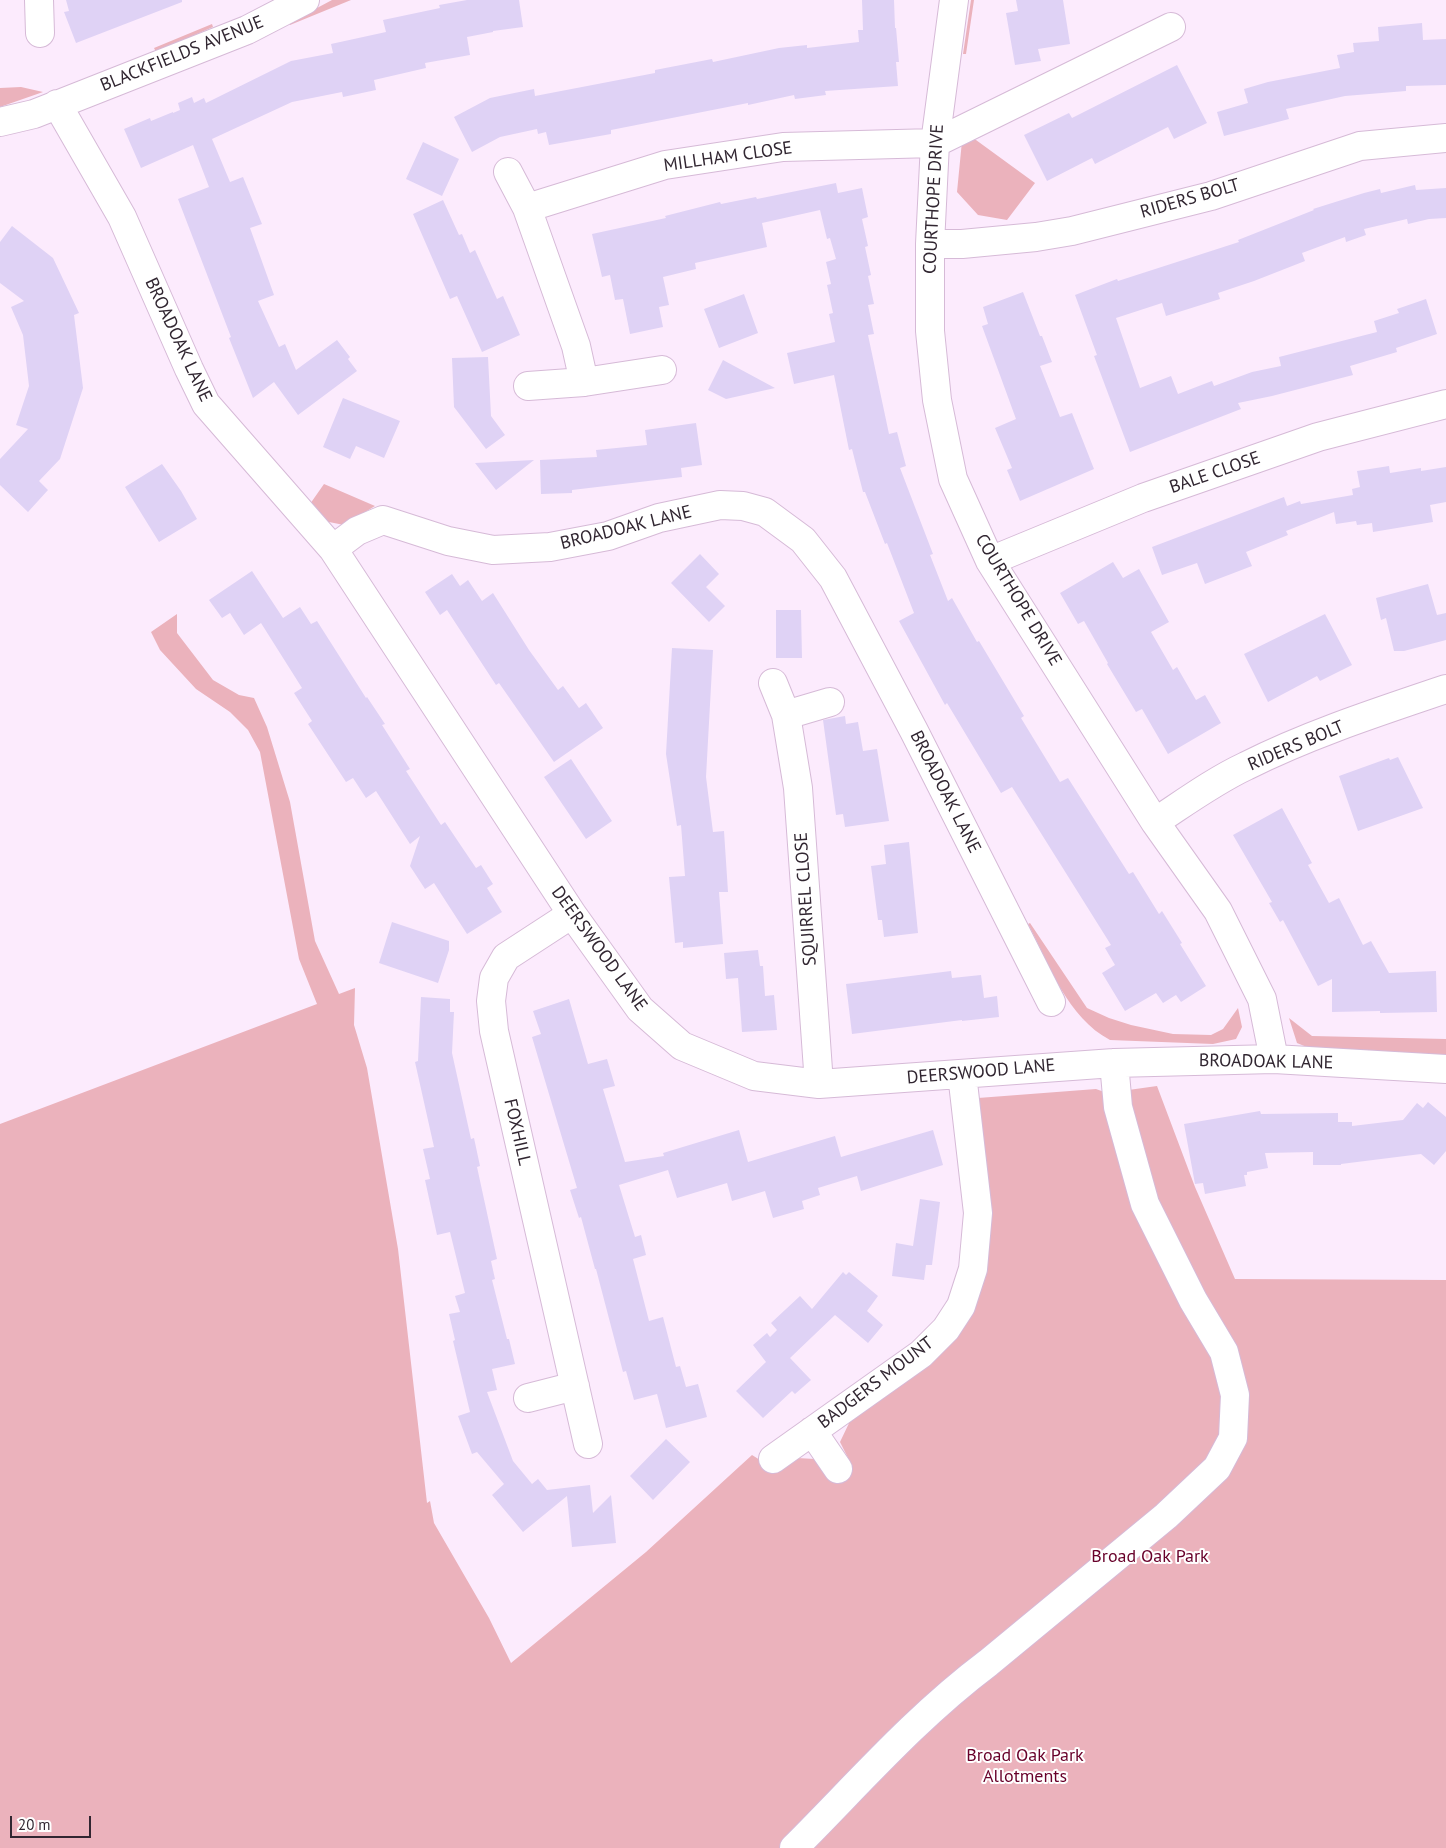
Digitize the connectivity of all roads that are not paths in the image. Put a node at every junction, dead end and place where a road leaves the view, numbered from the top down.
1 (39, 0) edge
2 (305, 0) edge
3 (954, 0) edge
4 (1171, 27) dead end
5 (40, 33) dead end
6 (58, 104) junction
7 (0, 122) edge
8 (1446, 138) edge
9 (935, 143) junction
10 (508, 172) dead end
11 (527, 208) junction
12 (930, 244) junction
13 (662, 370) dead end
14 (584, 382) junction
15 (528, 386) dead end
16 (1446, 404) edge
17 (334, 549) junction
18 (990, 561) junction
19 (773, 683) dead end
20 (1446, 689) edge
21 (830, 702) dead end
22 (786, 715) junction
23 (1155, 822) junction
24 (572, 914) junction
25 (1051, 1002) dead end
26 (1274, 1059) junction
27 (1114, 1062) junction
28 (1086, 1063) joint
29 (1446, 1069) edge
30 (962, 1074) junction
31 (819, 1084) junction
32 (575, 1386) junction
33 (528, 1398) dead end
34 (812, 1431) junction
35 (588, 1444) dead end
36 (773, 1459) dead end
37 (838, 1469) dead end
38 (794, 1848) edge

1 - 5 street
2 - 6 street, BLACKFIELDS AVENUE
3 - 9 street, COURTHOPE DRIVE
4 - 9 street
6 - 7 street, BLACKFIELDS AVENUE
6 - 17 street, BROADOAK LANE
8 - 12 street, RIDERS BOLT
9 - 11 street, MILLHAM CLOSE
9 - 12 street, COURTHOPE DRIVE
10 - 11 street
11 - 14 street
12 - 18 street, COURTHOPE DRIVE
13 - 14 street
14 - 15 street
16 - 18 street, BALE CLOSE
17 - 24 street, DEERSWOOD LANE
17 - 25 street, BROADOAK LANE
18 - 23 street, COURTHOPE DRIVE
19 - 22 street, SQUIRREL CLOSE
20 - 23 street, RIDERS BOLT
21 - 22 street
22 - 31 street, SQUIRREL CLOSE
23 - 26 street, COURTHOPE DRIVE
24 - 31 street, DEERSWOOD LANE
24 - 32 street, FOXHILL
26 - 27 street, BROADOAK LANE
26 - 29 street, BROADOAK LANE
27 - 28 street, BROADOAK LANE
27 - 38 street
28 - 30 street, DEERSWOOD LANE
30 - 31 street, DEERSWOOD LANE
30 - 34 street, BADGERS MOUNT
32 - 33 street
32 - 35 street, FOXHILL
34 - 36 street, BADGERS MOUNT
34 - 37 street, BADGERS MOUNT

